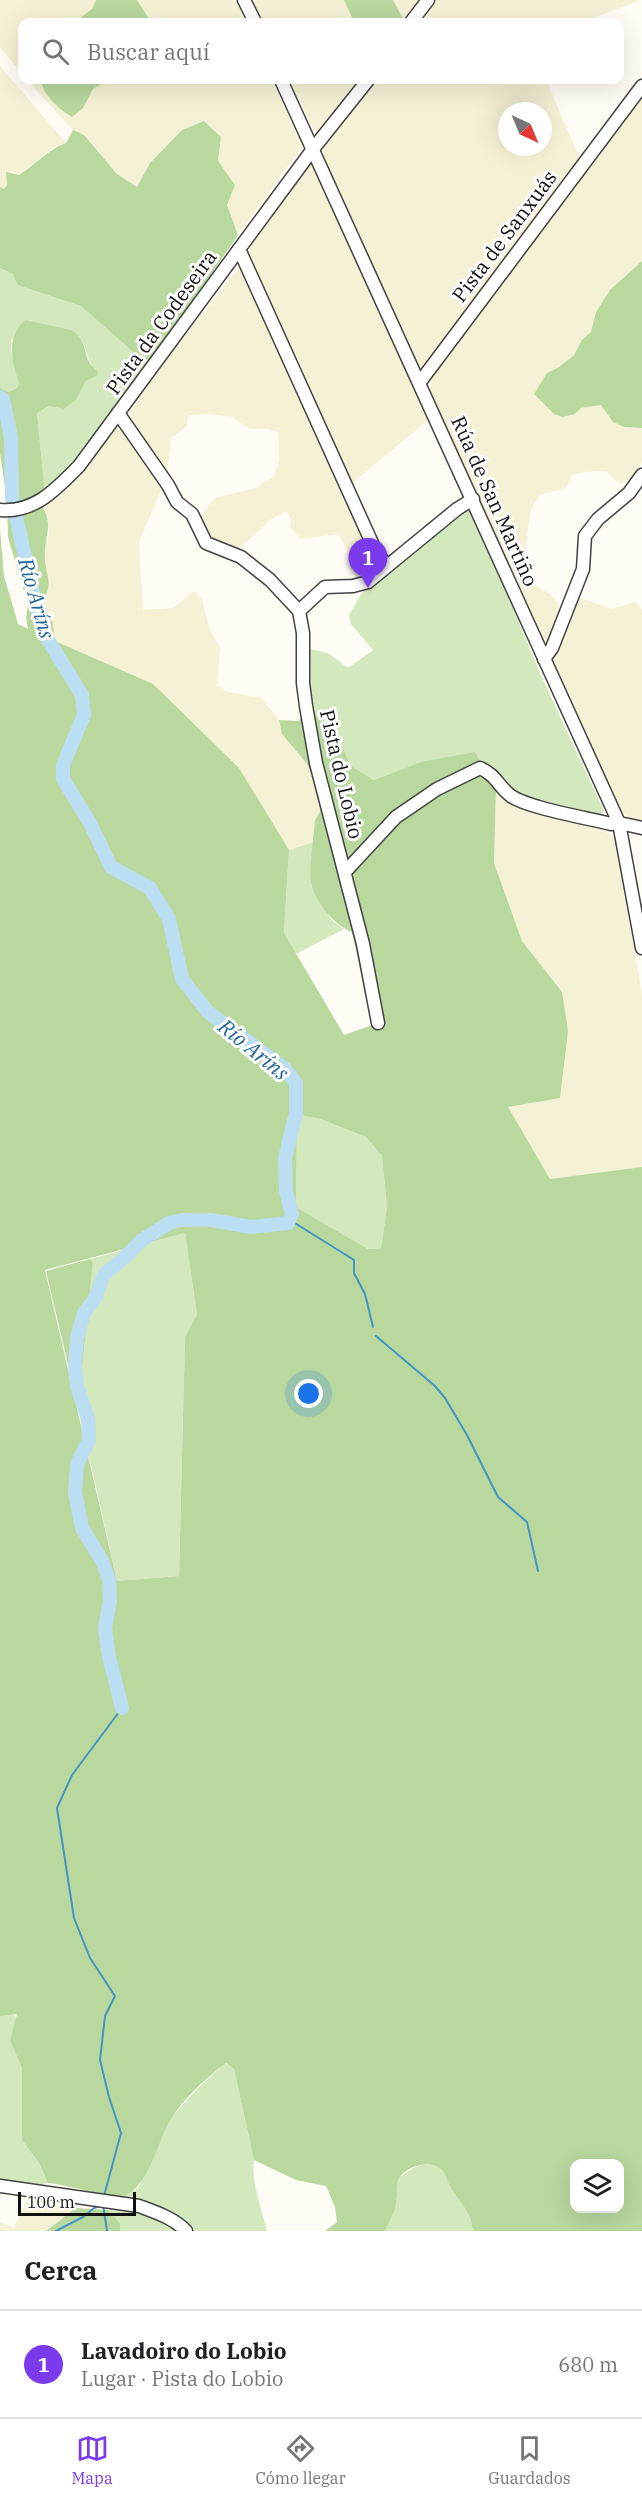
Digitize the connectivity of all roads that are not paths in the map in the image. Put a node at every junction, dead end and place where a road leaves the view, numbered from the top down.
1 (244, 0) edge
2 (428, 0) edge
3 (253, 18) edge
4 (414, 18) edge
5 (283, 84) edge
6 (365, 84) edge
7 (642, 86) edge
8 (313, 149) junction
9 (239, 249) junction
10 (420, 382) junction
11 (118, 413) junction
12 (642, 475) edge
13 (473, 499) junction
14 (4, 510) edge
15 (387, 565) junction
16 (299, 611) junction
17 (544, 659) junction
18 (619, 823) junction
19 (642, 828) edge
20 (345, 872) junction
21 (642, 948) edge
22 (378, 1023) dead end
23 (0, 2186) edge
24 (186, 2231) edge

1 - 3 street
2 - 4 street
5 - 8 street, Rúa de San Martiño
6 - 8 street, Pista da Codeseira
7 - 10 street, Pista de Sanxuás
8 - 9 street, Pista da Codeseira
8 - 10 street, Rúa de San Martiño
9 - 11 street, Pista da Codeseira
9 - 15 street
10 - 13 street, Rúa de San Martiño
11 - 14 street, Pista da Codeseira
11 - 16 street
12 - 17 street
13 - 15 street
13 - 17 street, Rúa de San Martiño
15 - 16 street
16 - 20 street, Pista do Lobio
17 - 18 street, Rúa de San Martiño
18 - 19 street
18 - 20 street
18 - 21 street, Rúa de San Martiño
20 - 22 street, Pista do Lobio
23 - 24 street

